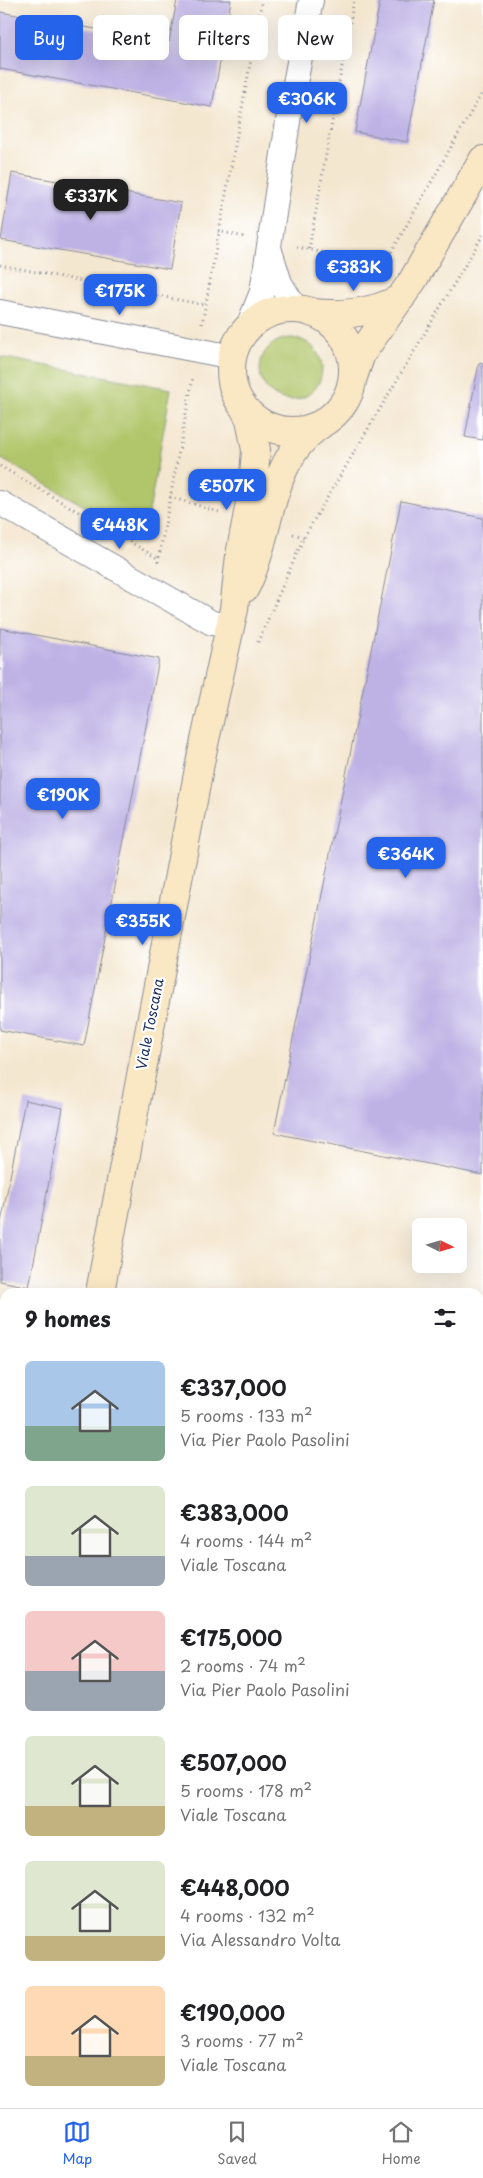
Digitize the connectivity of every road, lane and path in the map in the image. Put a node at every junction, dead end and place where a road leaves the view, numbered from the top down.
1 (262, 0) edge
2 (311, 0) edge
3 (354, 0) edge
4 (483, 91) edge
5 (483, 160) edge
6 (218, 231) junction
7 (483, 236) edge
8 (269, 242) junction
9 (308, 248) junction
10 (0, 265) edge
11 (384, 265) junction
12 (390, 268) dead end
13 (401, 298) junction
14 (205, 305) junction
15 (304, 311) junction
16 (0, 312) edge
17 (247, 329) junction
18 (198, 351) junction
19 (233, 357) junction
20 (352, 383) junction
21 (243, 406) junction
22 (320, 425) junction
23 (0, 466) edge
24 (170, 498) junction
25 (0, 503) edge
26 (226, 514) dead end
27 (159, 558) junction
28 (147, 588) junction
29 (232, 618) junction
30 (258, 643) dead end
31 (101, 1288) edge

1 - 6 path
2 - 8 street
3 - 9 path
4 - 11 path
5 - 13 street
6 - 8 path
6 - 14 path
7 - 30 path
8 - 9 path
8 - 15 street
8 - 17 street
9 - 11 path
10 - 14 path
11 - 12 path
13 - 15 street
13 - 20 street
14 - 18 path
15 - 17 street
15 - 20 street
16 - 18 street
17 - 19 street
18 - 19 street
18 - 24 path
19 - 21 street
20 - 22 street
21 - 22 street
21 - 29 street, Viale Toscana
22 - 29 street, Viale Toscana
23 - 27 path
24 - 26 path
24 - 27 path
25 - 28 street
27 - 28 path
28 - 29 street
29 - 31 street, Viale Toscana

